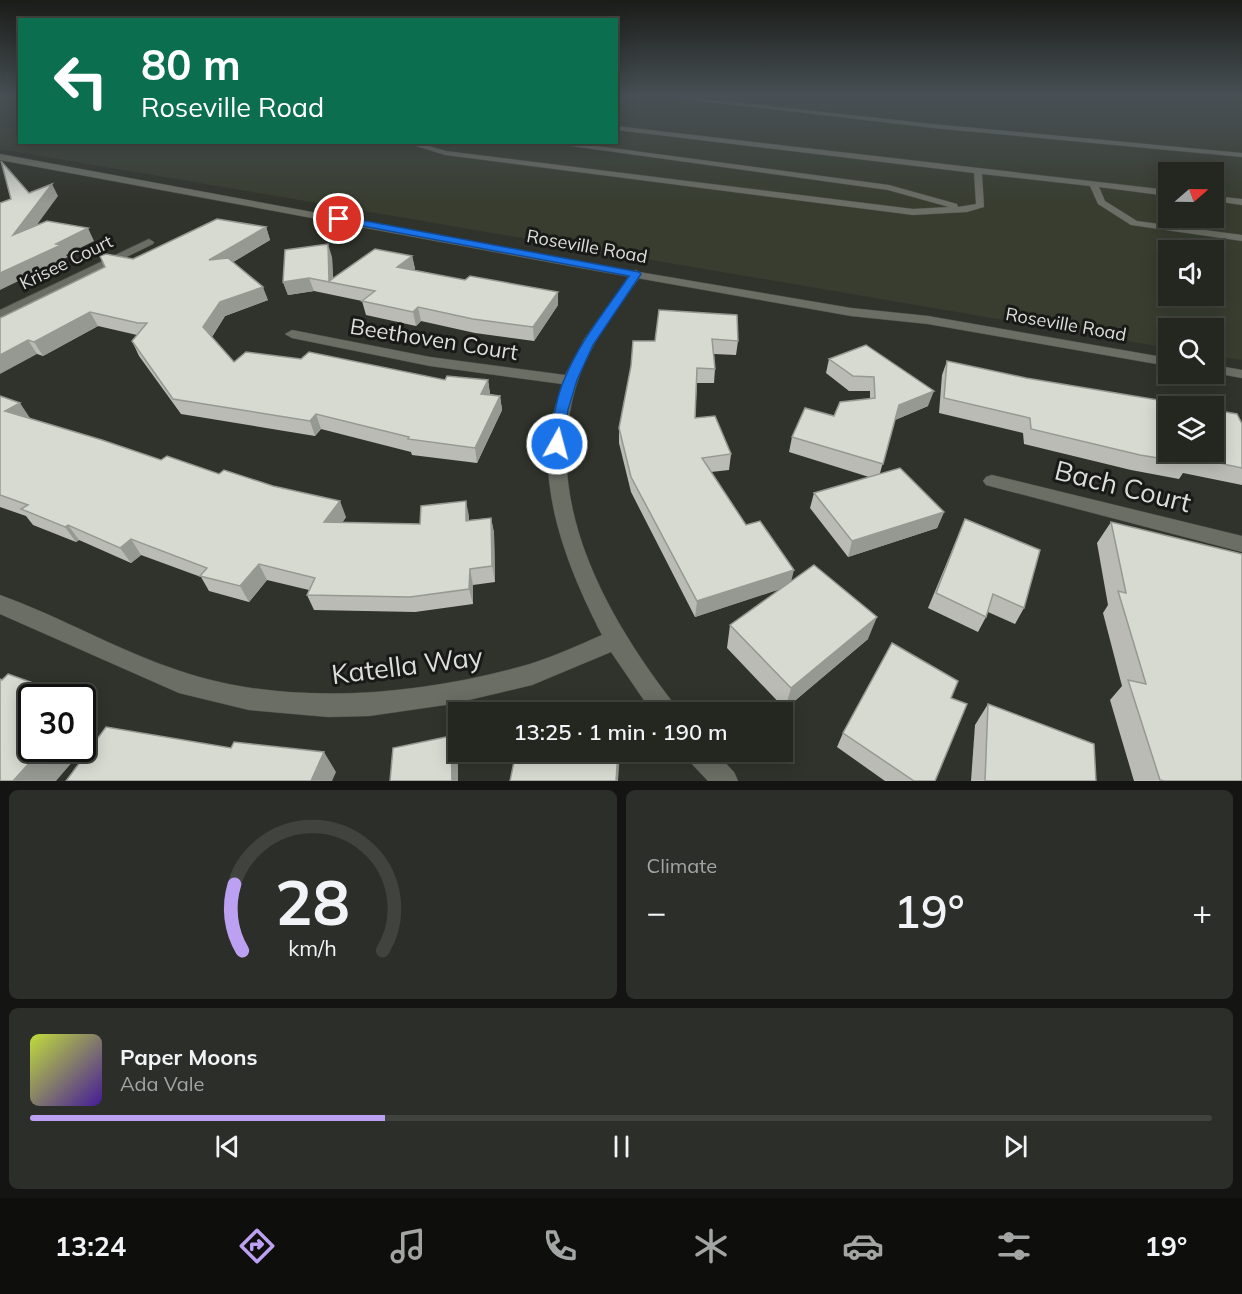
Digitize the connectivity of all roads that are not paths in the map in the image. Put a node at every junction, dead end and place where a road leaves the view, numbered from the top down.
1 (645, 131) edge
2 (991, 131) edge
3 (413, 144) edge
4 (562, 144) edge
5 (1242, 155) edge
6 (0, 157) edge
7 (978, 171) junction
8 (1094, 184) junction
9 (1158, 192) edge
10 (1224, 200) edge
11 (1242, 202) edge
12 (967, 209) junction
13 (1242, 238) edge
14 (148, 242) dead end
15 (636, 274) junction
16 (0, 315) edge
17 (292, 334) dead end
18 (1158, 360) edge
19 (1224, 371) edge
20 (1242, 374) edge
21 (570, 380) junction
22 (992, 482) dead end
23 (1242, 544) edge
24 (0, 604) edge
25 (615, 640) junction
26 (659, 702) edge
27 (707, 762) edge
28 (725, 781) edge

1 - 7 lane
2 - 5 lane
3 - 12 lane
4 - 12 lane
6 - 15 street, Roseville Road
7 - 8 lane
7 - 12 lane
8 - 9 lane
8 - 13 lane
10 - 11 lane
14 - 16 street, Krisee Court
15 - 18 street, Roseville Road
15 - 21 street
17 - 21 street, Beethoven Court
19 - 20 street
21 - 25 street
22 - 23 street, Bach Court
24 - 25 street, Katella Way
25 - 26 street
27 - 28 street

